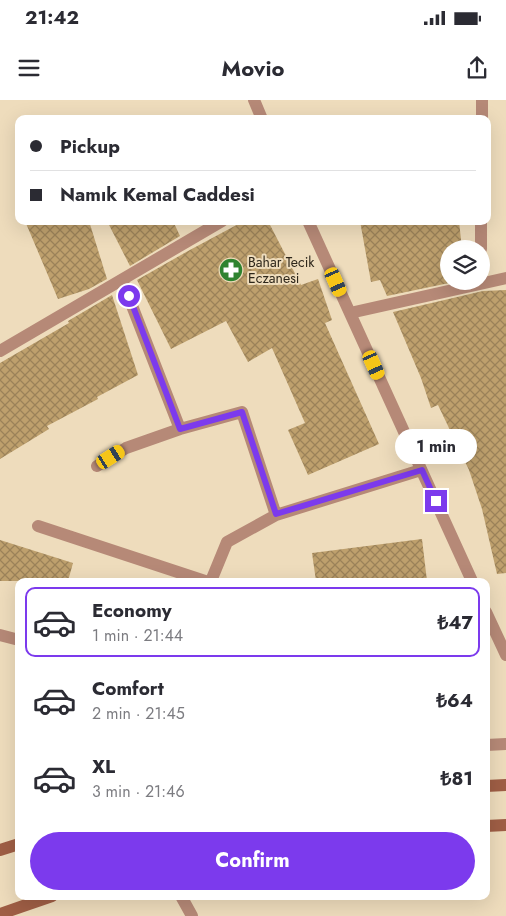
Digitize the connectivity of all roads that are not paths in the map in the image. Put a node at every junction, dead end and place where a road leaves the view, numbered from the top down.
1 (254, 100) edge
2 (482, 100) edge
3 (260, 115) edge
4 (482, 115) edge
5 (215, 225) edge
6 (310, 225) edge
7 (481, 225) edge
8 (481, 240) edge
9 (506, 278) edge
10 (122, 280) junction
11 (490, 281) edge
12 (450, 290) edge
13 (350, 313) junction
14 (0, 351) edge
15 (180, 429) junction
16 (97, 466) dead end
17 (422, 470) junction
18 (276, 514) junction
19 (38, 526) dead end
20 (196, 578) edge
21 (212, 578) edge
22 (471, 578) edge
23 (490, 621) edge
24 (0, 635) edge
25 (15, 639) edge
26 (506, 655) edge
27 (506, 744) edge
28 (490, 745) edge
29 (506, 785) edge
30 (490, 786) edge
31 (506, 825) edge
32 (490, 826) edge
33 (15, 845) edge
34 (0, 850) edge
35 (40, 900) edge
36 (183, 900) edge
37 (0, 914) edge
38 (192, 916) edge

1 - 3 street
2 - 4 street
5 - 10 street
6 - 13 street
7 - 8 street
9 - 11 street
10 - 14 street
10 - 15 street
12 - 13 street
13 - 17 street
15 - 16 street
15 - 18 street
17 - 18 street
17 - 22 street
18 - 21 street
19 - 20 street
23 - 26 street
24 - 25 street
27 - 28 street
29 - 30 main road
31 - 32 main road
33 - 34 main road
35 - 37 main road
36 - 38 street

